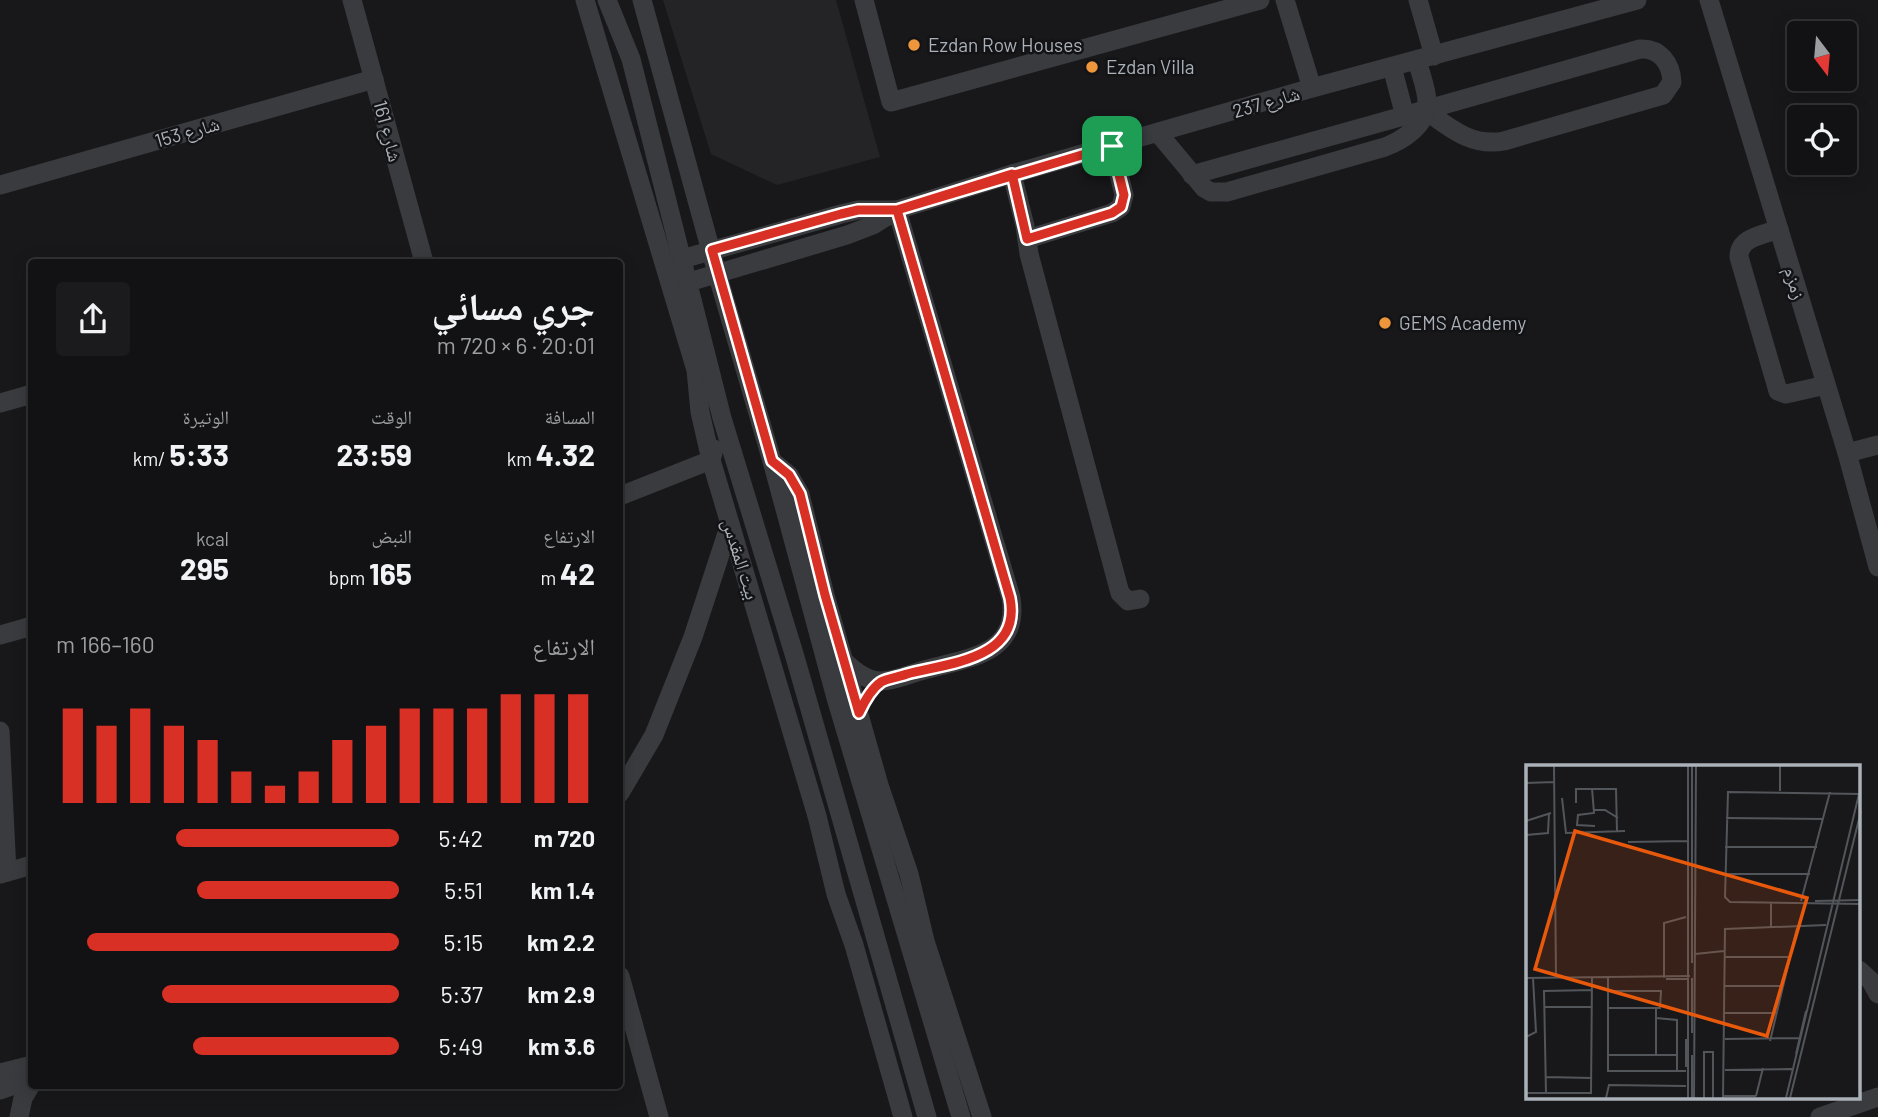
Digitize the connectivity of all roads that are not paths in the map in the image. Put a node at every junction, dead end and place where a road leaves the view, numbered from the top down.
1 (352, 0) edge
2 (585, 0) edge
3 (607, 0) edge
4 (642, 0) edge
5 (864, 0) edge
6 (1260, 0) edge
7 (1285, 0) edge
8 (1418, 0) edge
9 (1637, 0) edge
10 (1709, 0) edge
11 (1413, 61) junction
12 (374, 79) junction
13 (1312, 88) junction
14 (1425, 110) junction
15 (1405, 116) junction
16 (1158, 133) junction
17 (1112, 146) junction
18 (1012, 174) junction
19 (1192, 176) junction
20 (0, 185) edge
21 (897, 210) junction
22 (1779, 229) junction
23 (1027, 239) junction
24 (712, 250) junction
25 (423, 259) edge
26 (682, 259) junction
27 (718, 273) junction
28 (689, 282) junction
29 (1826, 385) junction
30 (28, 395) edge
31 (0, 403) edge
32 (722, 418) junction
33 (1878, 445) edge
34 (1847, 453) junction
35 (711, 460) junction
36 (772, 461) junction
37 (623, 494) edge
38 (730, 524) junction
39 (1878, 567) edge
40 (1140, 598) dead end
41 (28, 627) edge
42 (0, 635) edge
43 (844, 661) junction
44 (882, 681) junction
45 (859, 713) junction
46 (0, 731) edge
47 (623, 788) edge
48 (28, 866) edge
49 (4, 873) edge
50 (1860, 971) edge
51 (623, 987) edge
52 (1878, 994) edge
53 (28, 1066) edge
54 (914, 1071) junction
55 (0, 1073) edge
56 (28, 1082) edge
57 (28, 1089) edge
58 (0, 1090) edge
59 (0, 1097) edge
60 (1878, 1097) edge
61 (18, 1117) edge
62 (659, 1117) edge
63 (903, 1117) edge
64 (927, 1117) edge
65 (939, 1117) edge
66 (961, 1117) edge
67 (982, 1117) edge
68 (1820, 1117) edge

1 - 12 street, شارع 161
2 - 35 street, بيت المقدس
3 - 26 street, بيت المقدس
4 - 24 street
5 - 6 street
7 - 13 street
8 - 11 street
9 - 11 street, شارع 237
10 - 22 street, زمزم
11 - 13 street, شارع 237
11 - 14 street
11 - 15 street
12 - 20 street, شارع 153
12 - 25 street, شارع 161
13 - 16 street, شارع 237
14 - 14 street
14 - 15 street
14 - 19 street
15 - 19 street
16 - 17 street, شارع 237
16 - 19 street
17 - 18 street, شارع 237
17 - 23 street
18 - 21 street, شارع 237
18 - 23 street
21 - 24 street, شارع 237
21 - 27 street, شارع 237
21 - 44 street
22 - 29 street, زمزم
22 - 29 street
23 - 40 street
24 - 26 street, شارع 237
24 - 27 street
26 - 28 street, بيت المقدس
27 - 28 street, شارع 237
27 - 36 street
28 - 32 street, بيت المقدس
29 - 34 street, زمزم
30 - 31 street
32 - 35 street
32 - 54 street, بيت المقدس
33 - 34 street
34 - 39 street, زمزم
35 - 37 street
35 - 38 street, بيت المقدس
36 - 43 street
36 - 66 street
38 - 47 street
38 - 63 street, بيت المقدس
41 - 42 street
43 - 44 street
43 - 45 street
44 - 45 street
45 - 67 street
46 - 49 street
48 - 49 street
50 - 52 street
51 - 62 street
53 - 55 street
54 - 64 street, بيت المقدس
54 - 65 street
56 - 58 street
57 - 61 street
59 - 61 street
60 - 68 street

